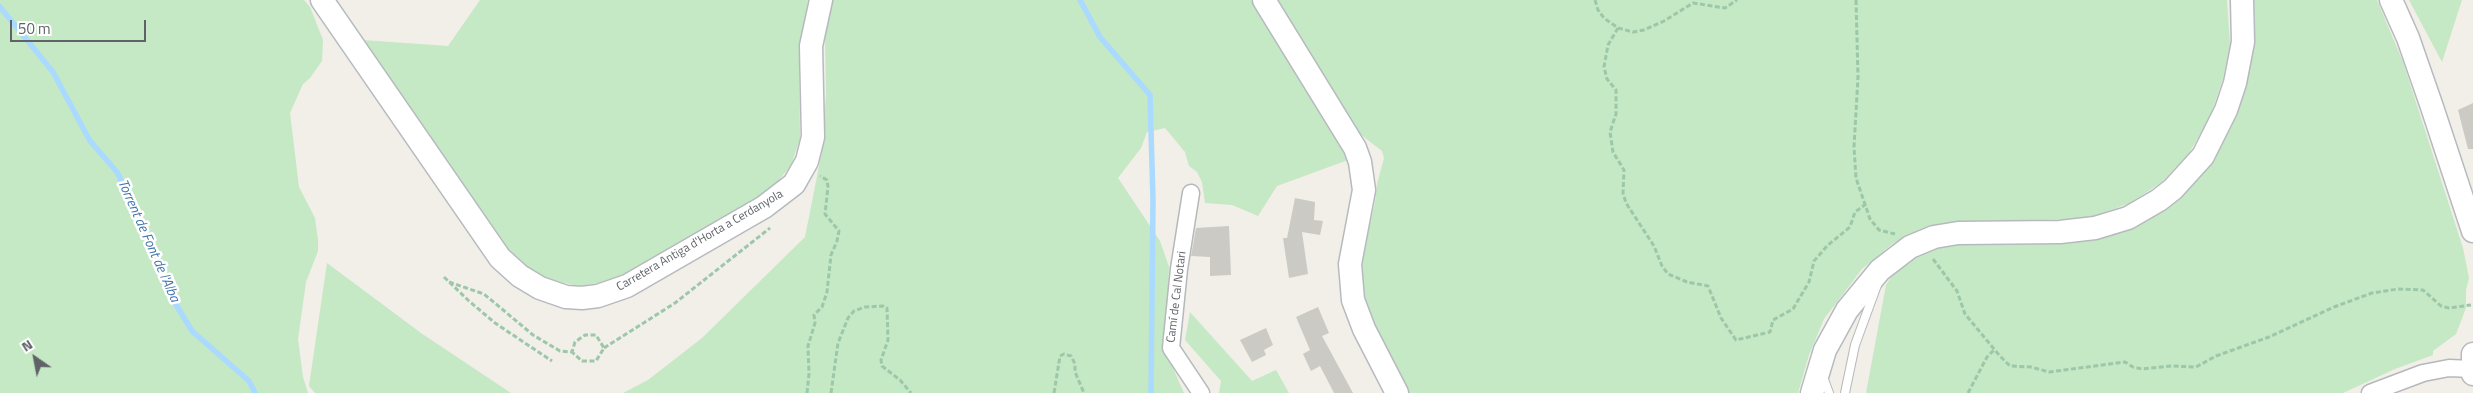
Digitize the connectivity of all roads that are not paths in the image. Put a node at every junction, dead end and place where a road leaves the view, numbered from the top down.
1 (322, 0) edge
2 (820, 0) edge
3 (1264, 0) edge
4 (2242, 0) edge
5 (2391, 0) edge
6 (1191, 193) dead end
7 (2473, 231) edge
8 (1880, 270) junction
9 (1825, 350) junction
10 (2473, 366) edge
11 (1201, 393) edge
12 (1397, 393) edge
13 (1812, 393) edge
14 (1829, 393) edge
15 (1845, 393) edge
16 (2370, 393) edge

1 - 2 street, Carretera Antiga d'Horta a Cerdanyola
3 - 12 street
4 - 8 street
5 - 7 street
6 - 11 street, Camí de Cal Notari
8 - 9 street
8 - 15 lane
9 - 13 street
9 - 14 lane
10 - 16 street

